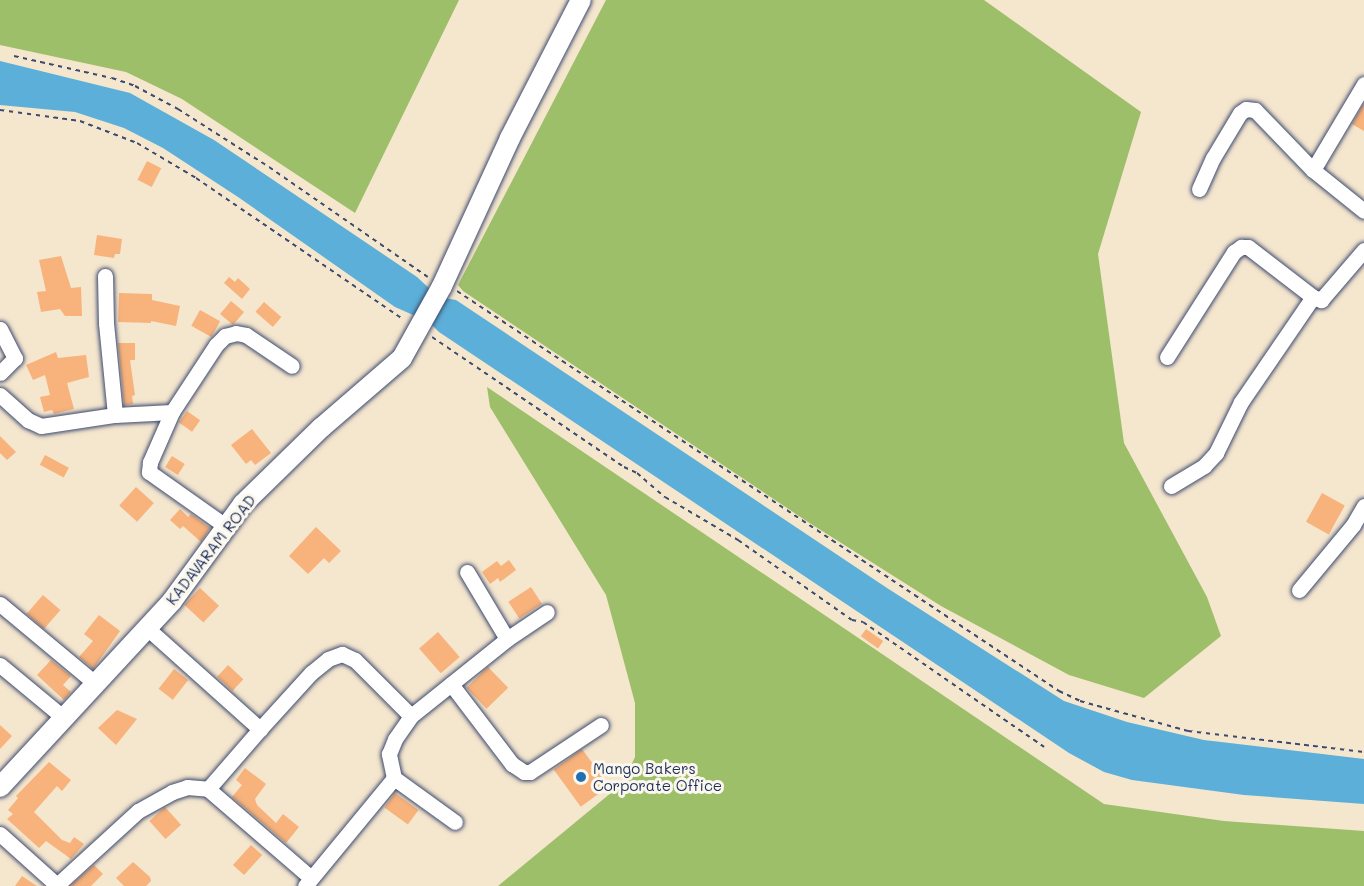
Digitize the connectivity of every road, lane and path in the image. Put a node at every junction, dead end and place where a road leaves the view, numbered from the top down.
1 (580, 0) edge
2 (14, 56) dead end
3 (1364, 84) edge
4 (0, 110) edge
5 (1313, 170) junction
6 (1199, 189) dead end
7 (1364, 211) edge
8 (1364, 250) edge
9 (105, 276) dead end
10 (443, 284) junction
11 (1313, 297) junction
12 (419, 327) junction
13 (0, 329) edge
14 (1167, 357) dead end
15 (292, 366) dead end
16 (0, 373) edge
17 (0, 395) edge
18 (172, 412) junction
19 (115, 415) junction
20 (1172, 486) dead end
21 (1364, 506) edge
22 (227, 527) junction
23 (467, 572) dead end
24 (1299, 590) dead end
25 (0, 604) edge
26 (547, 612) dead end
27 (147, 628) junction
28 (507, 639) junction
29 (0, 665) edge
30 (96, 684) junction
31 (451, 684) junction
32 (411, 716) junction
33 (64, 718) junction
34 (600, 725) dead end
35 (260, 729) junction
36 (1044, 747) dead end
37 (1364, 752) edge
38 (394, 778) junction
39 (0, 787) edge
40 (208, 789) junction
41 (455, 822) dead end
42 (0, 834) edge
43 (308, 882) edge
44 (58, 886) edge

1 - 10 main road, KADAVARAM ROAD
2 - 10 path
3 - 5 street
4 - 12 path
5 - 6 street
5 - 7 street
8 - 11 street
9 - 19 street
10 - 12 main road, KADAVARAM ROAD
10 - 37 path
11 - 14 street
11 - 20 street
12 - 22 main road, KADAVARAM ROAD
12 - 36 path
13 - 16 street
15 - 18 street
17 - 19 street
18 - 19 street
18 - 22 street
21 - 24 street
22 - 27 main road, KADAVARAM ROAD
23 - 28 street
25 - 30 street
26 - 28 street
27 - 30 main road, KADAVARAM ROAD
27 - 35 street
28 - 31 street
29 - 33 street
30 - 33 main road, KADAVARAM ROAD
31 - 32 street
31 - 34 street
32 - 35 street
32 - 38 street
33 - 39 main road, KADAVARAM ROAD
35 - 40 street
38 - 41 street
38 - 43 street
40 - 43 street
40 - 44 street
42 - 44 street

